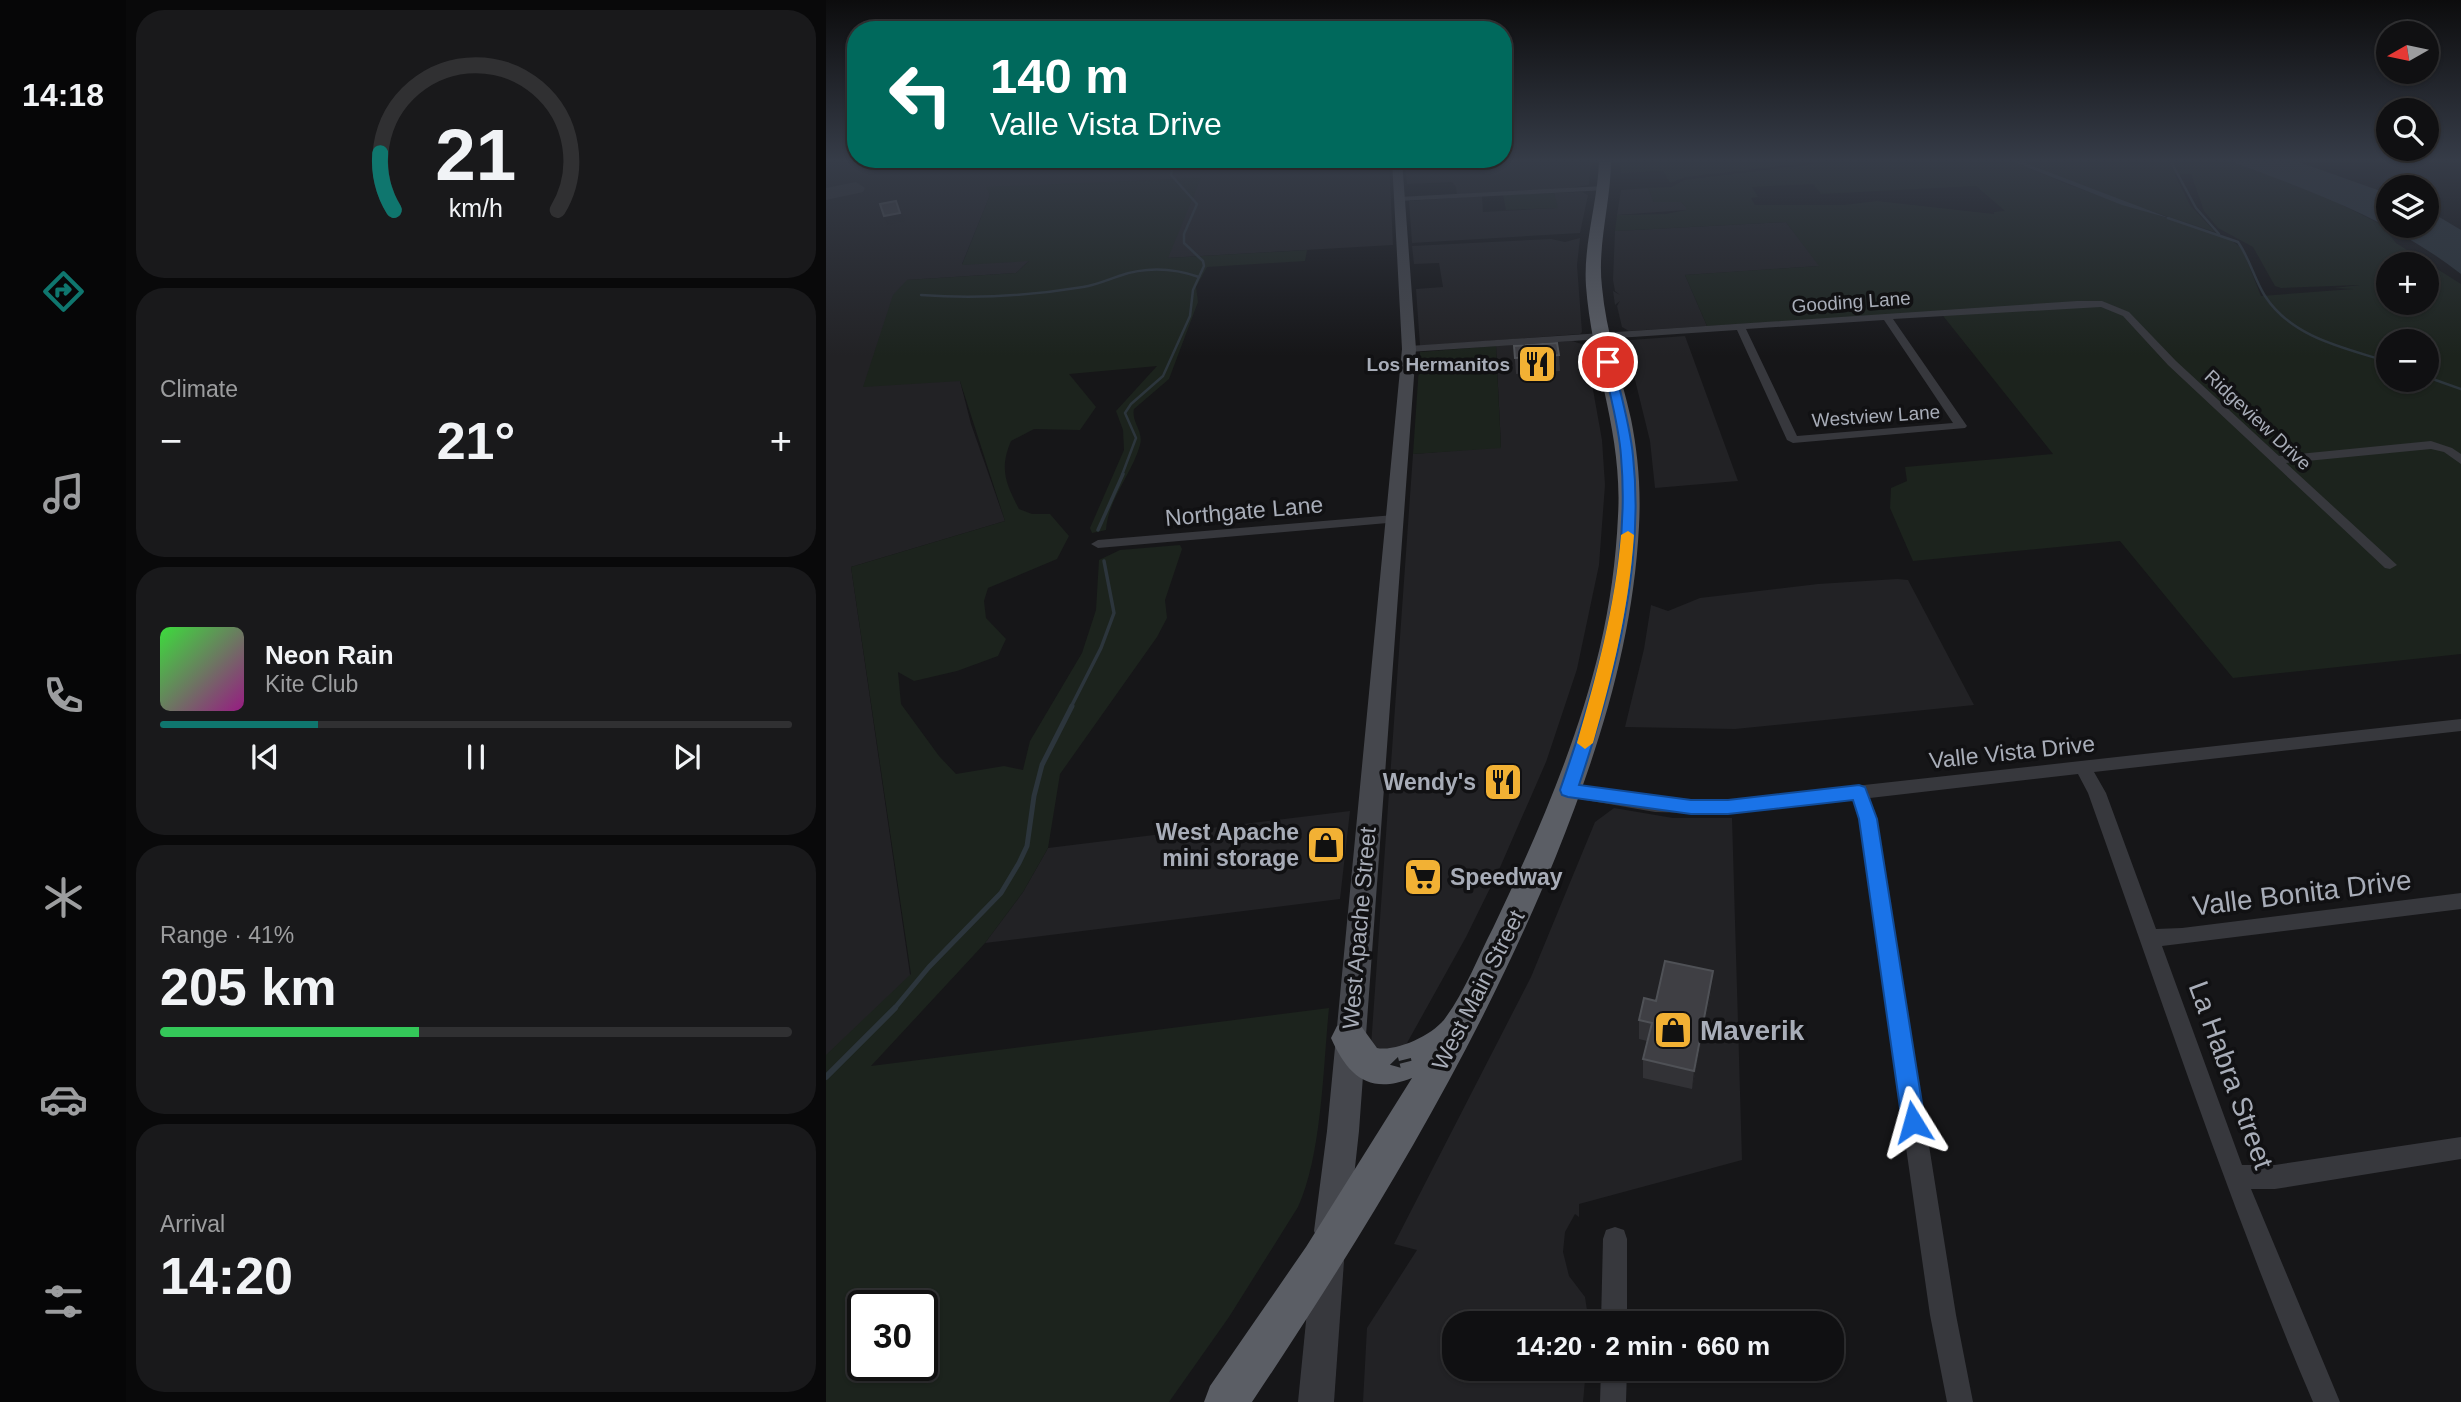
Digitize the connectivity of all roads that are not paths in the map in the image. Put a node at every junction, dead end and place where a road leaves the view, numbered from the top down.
1 (1401, 225) edge
2 (1599, 225) edge
3 (2102, 304) joint
4 (1887, 317) junction
5 (1741, 328) junction
6 (1603, 337) junction
7 (1409, 349) junction
8 (2276, 460) junction
9 (2461, 460) edge
10 (1394, 519) junction
11 (1098, 544) dead end
12 (2390, 565) dead end
13 (2461, 725) edge
14 (2083, 767) junction
15 (1568, 790) junction
16 (1859, 792) junction
17 (2461, 901) edge
18 (2151, 938) junction
19 (1460, 1030) junction
20 (1349, 1038) junction
21 (2461, 1148) edge
22 (2235, 1177) junction
23 (1615, 1238) dead end
24 (1329, 1245) junction
25 (1614, 1311) edge
26 (1614, 1381) edge
27 (1226, 1402) edge
28 (1316, 1402) edge
29 (1613, 1402) edge
30 (1960, 1402) edge
31 (2327, 1402) edge

1 - 7 main road, West Apache Street
2 - 6 highway, West Main Street
3 - 4 street, Gooding Lane
3 - 8 street, Ridgeview Drive
4 - 5 street, Gooding Lane
4 - 5 street, Westview Lane
5 - 6 street, Gooding Lane
6 - 7 street, Gooding Lane
6 - 15 highway, West Main Street
7 - 10 main road, West Apache Street
8 - 9 street
8 - 12 street, Ridgeview Drive
10 - 11 street, Northgate Lane
10 - 20 main road, West Apache Street
13 - 14 street, Valle Vista Drive
14 - 16 street, Valle Vista Drive
14 - 18 street, La Habra Street
15 - 16 street, Valle Vista Drive
15 - 19 highway, West Main Street
16 - 30 street
17 - 18 street, Valle Bonita Drive
18 - 22 street, La Habra Street
19 -> 20 highway
19 - 24 highway, West Main Street
20 - 24 main road, West Apache Street
21 - 22 street
22 - 31 street, La Habra Street
23 - 25 street
24 - 27 highway, West Main Street
24 - 28 street, West Apache Street
26 - 29 street

